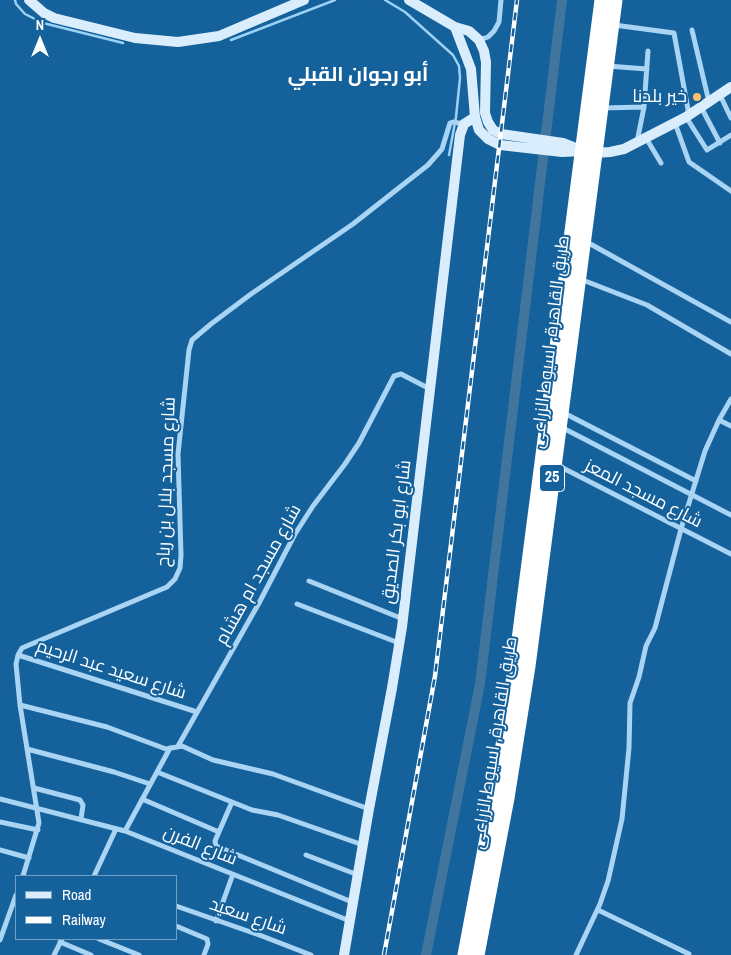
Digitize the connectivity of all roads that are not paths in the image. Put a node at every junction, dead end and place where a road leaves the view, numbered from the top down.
1 (29, 0) edge
2 (304, 0) edge
3 (409, 0) edge
4 (501, 0) edge
5 (602, 0) edge
6 (615, 0) edge
7 (289, 3) edge
8 (612, 25) junction
9 (455, 27) junction
10 (692, 30) dead end
11 (479, 40) junction
12 (648, 51) dead end
13 (606, 65) junction
14 (646, 69) junction
15 (731, 87) edge
16 (720, 95) junction
17 (705, 105) junction
18 (644, 107) junction
19 (601, 108) junction
20 (688, 116) junction
21 (475, 118) junction
22 (731, 118) edge
23 (458, 123) junction
24 (675, 123) junction
25 (731, 135) edge
26 (642, 140) junction
27 (508, 141) junction
28 (720, 143) junction
29 (589, 152) junction
30 (661, 163) dead end
31 (731, 191) edge
32 (583, 240) junction
33 (580, 279) junction
34 (731, 322) edge
35 (731, 354) edge
36 (430, 389) junction
37 (731, 399) edge
38 (560, 418) junction
39 (719, 420) junction
40 (731, 426) edge
41 (548, 462) junction
42 (696, 481) junction
43 (692, 495) junction
44 (731, 516) edge
45 (681, 529) junction
46 (731, 554) edge
47 (309, 581) dead end
48 (297, 604) dead end
49 (403, 619) junction
50 (399, 643) junction
51 (18, 654) junction
52 (20, 705) junction
53 (197, 712) junction
54 (178, 746) junction
55 (170, 748) junction
56 (27, 750) junction
57 (157, 772) junction
58 (150, 784) junction
59 (34, 788) junction
60 (142, 799) junction
61 (0, 800) edge
62 (232, 802) junction
63 (37, 808) junction
64 (369, 809) junction
65 (81, 819) junction
66 (0, 822) edge
67 (116, 828) junction
68 (38, 830) junction
69 (125, 831) junction
70 (219, 832) junction
71 (494, 835) junction
72 (363, 845) junction
73 (0, 850) edge
74 (306, 855) dead end
75 (29, 858) junction
76 (233, 874) junction
77 (23, 875) edge
78 (94, 875) edge
79 (358, 875) junction
80 (15, 898) edge
81 (353, 902) junction
82 (178, 907) edge
83 (598, 910) junction
84 (216, 921) junction
85 (350, 921) junction
86 (178, 927) edge
87 (1, 937) edge
88 (61, 940) edge
89 (102, 940) edge
90 (689, 954) dead end
91 (54, 955) edge
92 (90, 955) edge
93 (139, 955) edge
94 (204, 955) edge
95 (311, 955) edge
96 (344, 955) edge
97 (465, 955) edge
98 (477, 955) edge
99 (576, 955) edge

1 - 7 street
2 - 7 street
3 - 9 street
4 - 11 street
5 - 29 highway, طريق القاهرة, اسيوط الزراعى / 25
6 - 8 highway, طريق القاهرة, اسيوط الزراعى / 25
8 - 13 highway, طريق القاهرة, اسيوط الزراعى / 25
8 - 20 street
9 - 11 street
9 - 21 street
10 - 17 street
11 - 27 street
12 - 14 street
13 - 14 street
13 - 19 highway, طريق القاهرة, اسيوط الزراعى / 25
14 - 18 street
15 - 16 street
16 - 17 street
16 - 22 street
17 - 20 street
17 - 28 street
18 - 19 street
18 - 26 street
19 - 29 highway, طريق القاهرة, اسيوط الزراعى / 25
20 - 24 street
20 - 28 street
21 - 23 street
21 - 27 street
23 - 36 street, شارع ابو بكر الصديق
23 - 51 street, شارع مسجد بلال بن رباح
24 - 26 street
24 - 31 street
25 - 28 street
26 - 29 street
26 - 30 street
27 - 29 street
29 - 32 highway, طريق القاهرة, اسيوط الزراعى / 25
29 - 41 highway, طريق القاهرة, اسيوط الزراعى / 25
32 - 33 highway, طريق القاهرة, اسيوط الزراعى / 25
32 - 34 street
33 - 35 street
33 - 38 highway, طريق القاهرة, اسيوط الزراعى / 25
36 - 49 street, شارع ابو بكر الصديق
36 - 53 street, شارع مسجد ام هشام
37 - 39 street
38 - 41 highway, طريق القاهرة, اسيوط الزراعى / 25
38 - 42 street
38 - 43 street
39 - 40 street
39 - 42 street
41 - 45 street, شارع مسجد المعز
41 - 71 highway, طريق القاهرة, اسيوط الزراعى / 25
42 - 43 street
43 - 44 street
43 - 45 street
45 - 46 street, شارع مسجد المعز
45 - 83 street
47 - 49 street
48 - 50 street
49 - 50 street, شارع ابو بكر الصديق
50 - 64 street, شارع ابو بكر الصديق
51 - 52 street
51 - 53 street, شارع سعيد عبد الرحيم
52 - 55 street
52 - 56 street
53 - 54 street, شارع مسجد ام هشام
54 - 55 street
54 - 64 street
55 - 57 street
56 - 58 street
56 - 59 street
57 - 58 street
57 - 62 street
58 - 60 street
59 - 63 street
59 - 65 street
60 - 69 street
60 - 70 street
61 - 63 street, شارع الفرن
62 - 70 street
62 - 72 street
63 - 65 street, شارع الفرن
63 - 68 street
64 - 72 street, شارع ابو بكر الصديق
65 - 67 street, شارع الفرن
66 - 68 street
67 - 69 street, شارع الفرن
67 - 78 street
68 - 75 street
69 - 76 street, شارع الفرن
70 - 81 street
71 - 97 highway, طريق القاهرة, اسيوط الزراعى / 25
71 - 98 highway, طريق القاهرة, اسيوط الزراعى / 25
72 - 79 street, شارع ابو بكر الصديق
73 - 75 street
74 - 79 street
75 - 77 street
76 - 84 street
76 - 85 street, شارع الفرن
79 - 81 street, شارع ابو بكر الصديق
80 - 87 street
81 - 85 street, شارع ابو بكر الصديق
82 - 84 street, شارع سعيد
83 - 90 street
83 - 99 street
84 - 95 street, شارع سعيد
85 - 96 street, شارع ابو بكر الصديق
86 - 94 street
88 - 91 street
88 - 92 street
89 - 93 street

